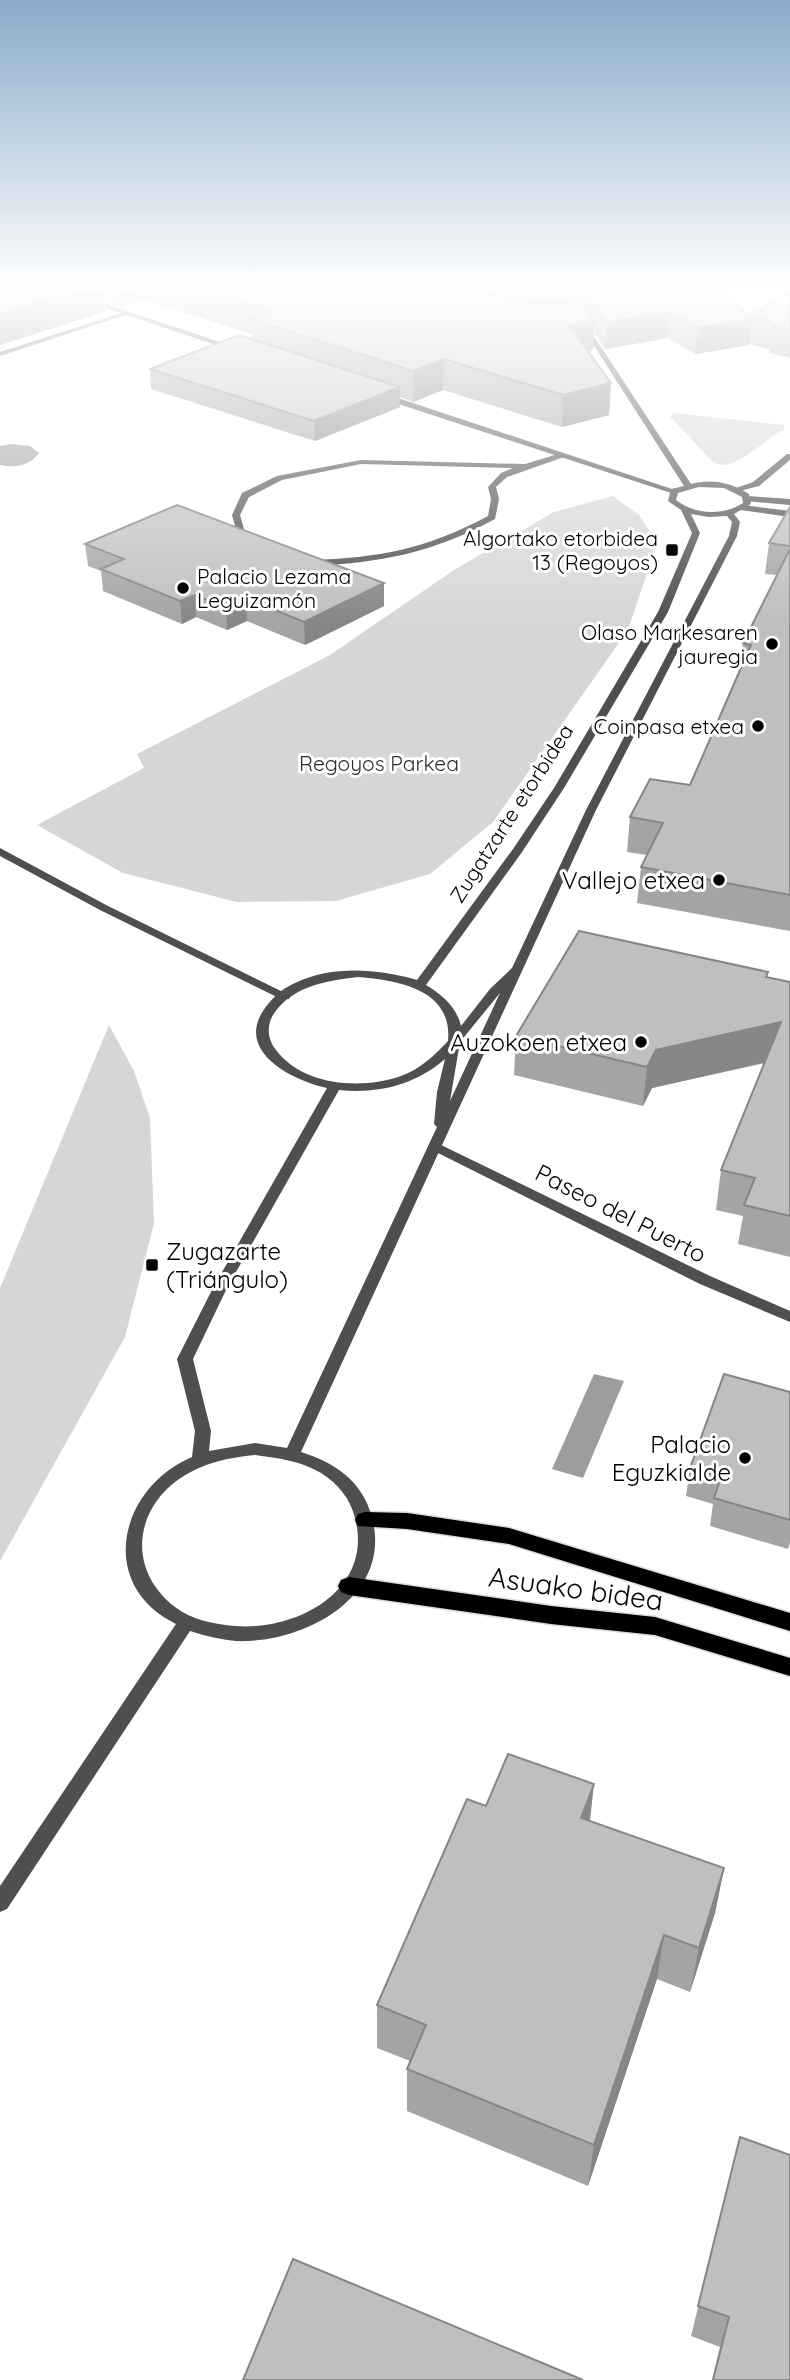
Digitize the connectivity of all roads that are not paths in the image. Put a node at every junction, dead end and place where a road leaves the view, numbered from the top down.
1 (396, 401) edge
2 (632, 401) edge
3 (561, 455) junction
4 (790, 456) edge
5 (526, 466) junction
6 (688, 485) junction
7 (739, 490) junction
8 (674, 491) junction
9 (790, 502) edge
10 (745, 503) junction
11 (685, 510) junction
12 (729, 513) junction
13 (790, 514) edge
14 (253, 542) edge
15 (296, 560) edge
16 (0, 850) edge
17 (519, 966) junction
18 (419, 986) junction
19 (285, 996) junction
20 (451, 1047) junction
21 (335, 1086) junction
22 (435, 1146) junction
23 (790, 1317) edge
24 (293, 1453) junction
25 (200, 1461) junction
26 (365, 1520) junction
27 (349, 1587) junction
28 (790, 1622) edge
29 (186, 1623) junction
30 (790, 1667) edge
31 (0, 1903) edge

1 - 3 street
2 - 6 street
3 - 5 street
3 - 8 street
4 - 7 street
5 - 14 street
5 - 15 street
6 - 7 street
6 - 8 street
7 - 10 street
8 - 11 street, Zugatzarte etorbidea
9 - 10 street
10 - 12 street
10 - 13 street
11 - 12 street
11 - 18 street, Zugatzarte etorbidea
12 - 17 street
16 - 19 street
17 - 20 street
17 - 22 street
18 - 19 street
18 - 20 street
19 - 21 street
20 - 21 street
20 - 22 street
21 - 25 street
22 - 23 street, Paseo del Puerto
22 - 24 street
24 - 25 street
24 - 26 street
25 - 29 street
26 - 27 street
26 - 28 main road, Asuako bidea
27 - 29 street
27 - 30 main road, Asuako bidea
29 - 31 street

